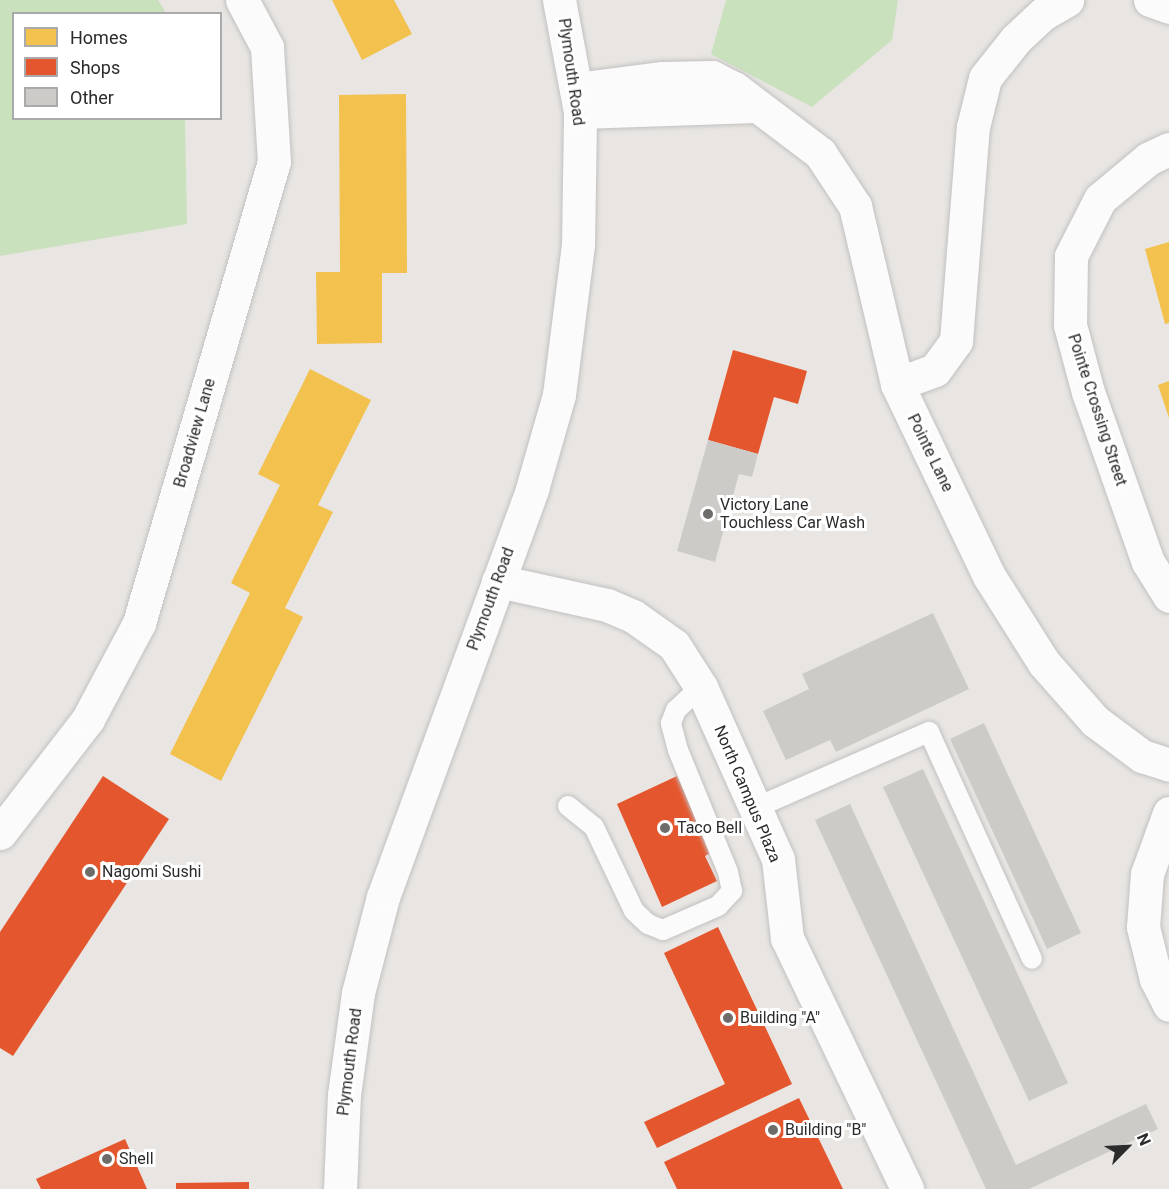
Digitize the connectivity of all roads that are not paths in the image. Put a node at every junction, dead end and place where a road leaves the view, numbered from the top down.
1 (242, 0) edge
2 (559, 0) edge
3 (1067, 0) edge
4 (1150, 0) edge
5 (1169, 7) edge
6 (578, 101) junction
7 (1169, 149) edge
8 (897, 384) junction
9 (498, 581) junction
10 (1169, 596) edge
11 (701, 687) junction
12 (1169, 765) edge
13 (568, 806) dead end
14 (755, 808) junction
15 (1169, 813) edge
16 (0, 833) edge
17 (1032, 959) dead end
18 (1169, 1005) edge
19 (340, 1189) edge
20 (907, 1189) edge

1 - 16 street, Broadview Lane
2 - 6 street, Plymouth Road
3 - 8 street
4 - 5 street
6 - 8 street, Pointe Lane
6 - 9 street, Plymouth Road
7 - 10 street, Pointe Crossing Street
8 - 12 street, Pointe Lane
9 - 11 street, North Campus Plaza
9 - 19 street, Plymouth Road
11 - 13 lane
11 - 14 street, North Campus Plaza
14 - 17 lane
14 - 20 street, North Campus Plaza
15 - 18 street

